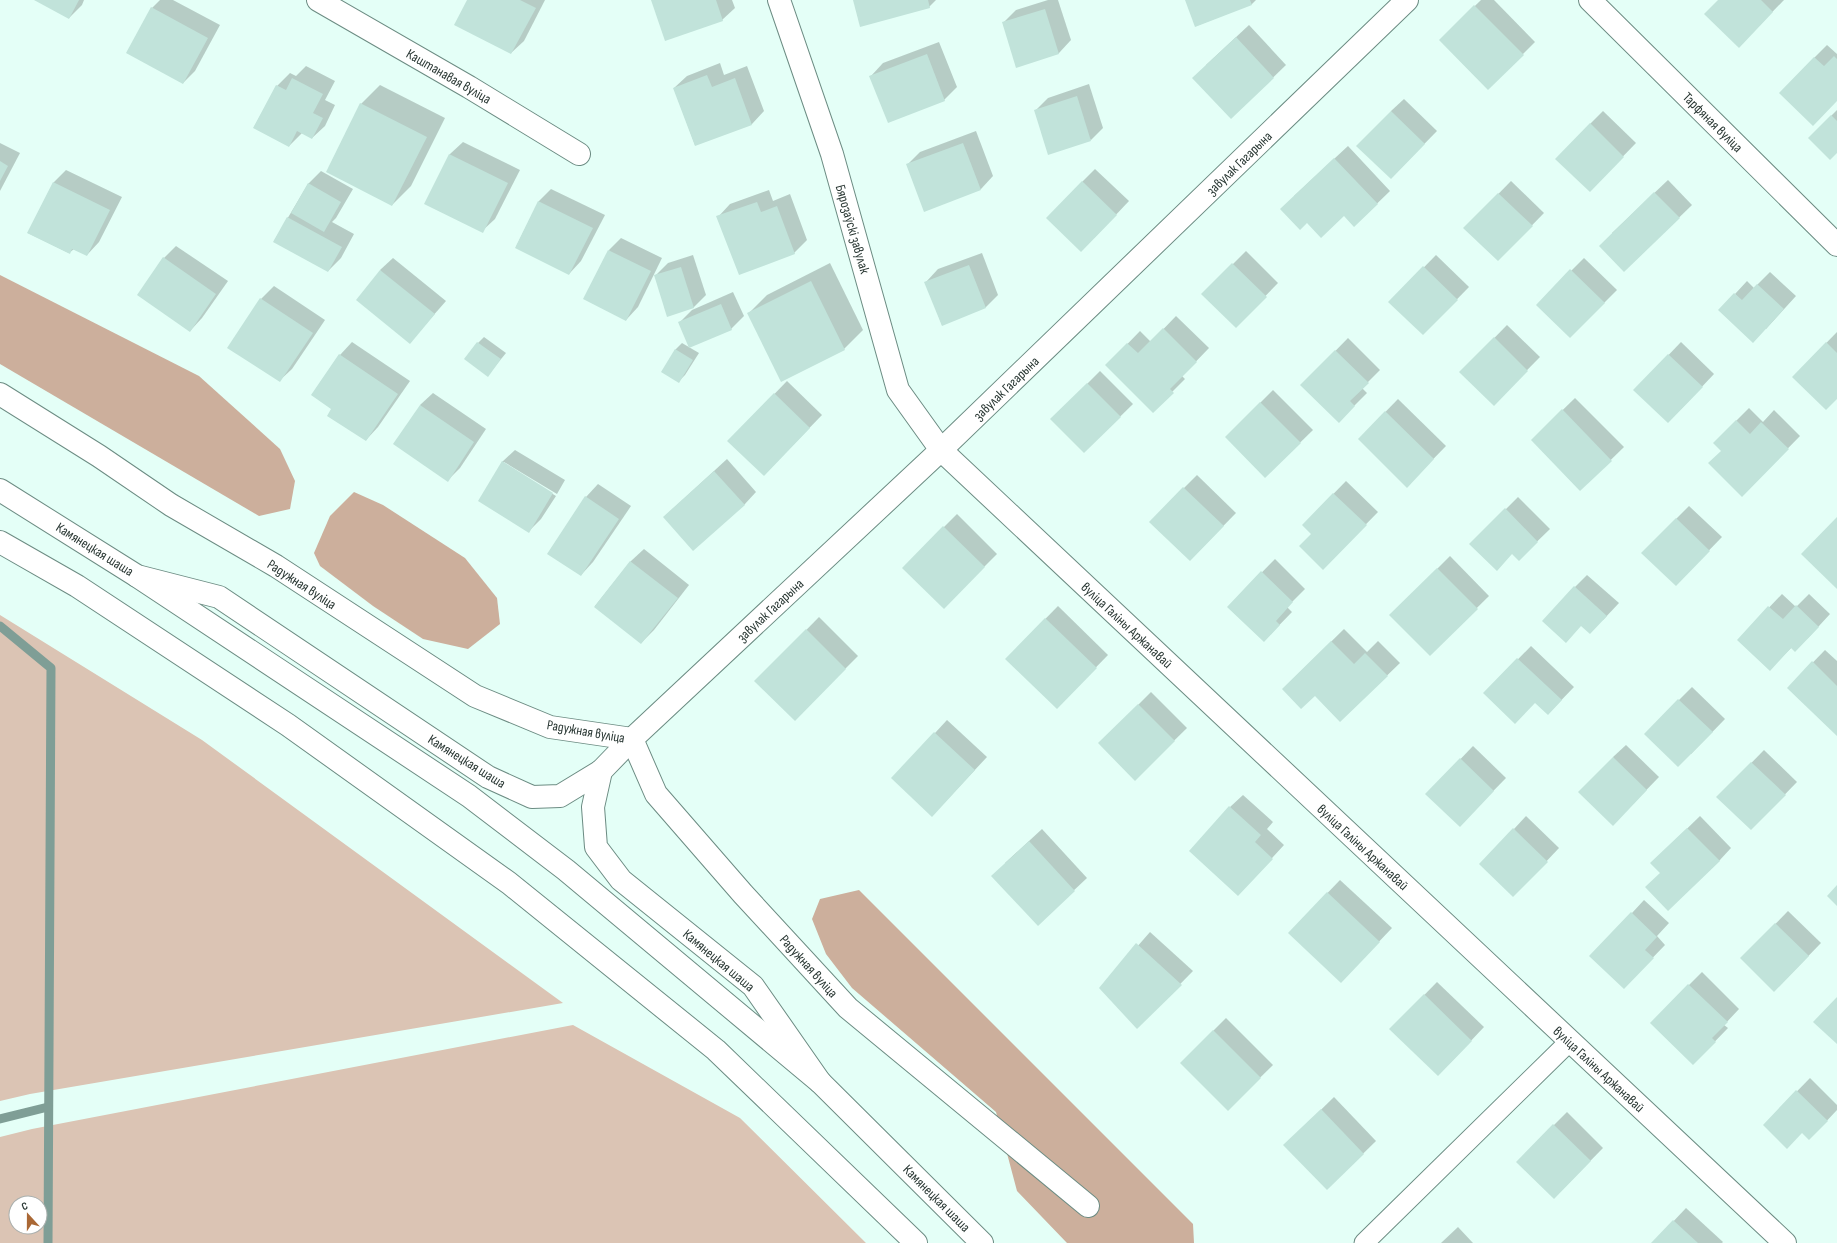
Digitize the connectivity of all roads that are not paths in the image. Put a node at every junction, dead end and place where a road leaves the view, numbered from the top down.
1 (318, 0) edge
2 (779, 0) edge
3 (1590, 0) edge
4 (1402, 2) edge
5 (579, 154) dead end
6 (1837, 245) edge
7 (0, 394) edge
8 (941, 450) junction
9 (0, 490) edge
10 (0, 542) edge
11 (137, 576) junction
12 (632, 739) junction
13 (601, 771) junction
14 (1570, 1041) junction
15 (820, 1082) junction
16 (1088, 1206) dead end
17 (916, 1243) edge
18 (982, 1243) edge
19 (1364, 1243) edge
20 (1785, 1243) edge

1 - 5 street, Каштанавая вуліца
2 - 8 street, Бярозаўскі завулак
3 - 6 street, Тарфяная вуліца
4 - 8 street, завулак Гагарына
7 - 12 street, Радужная вуліца
8 - 12 street, завулак Гагарына
8 - 14 street, вуліца Галіны Аржанавай
9 - 11 street, Камянецкая шаша
10 - 17 street
11 - 13 street, Камянецкая шаша
11 - 15 street
12 - 13 street, завулак Гагарына
12 - 16 street, Радужная вуліца
13 - 15 street, Камянецкая шаша
14 - 19 lane
14 - 20 street, вуліца Галіны Аржанавай
15 - 18 street, Камянецкая шаша

